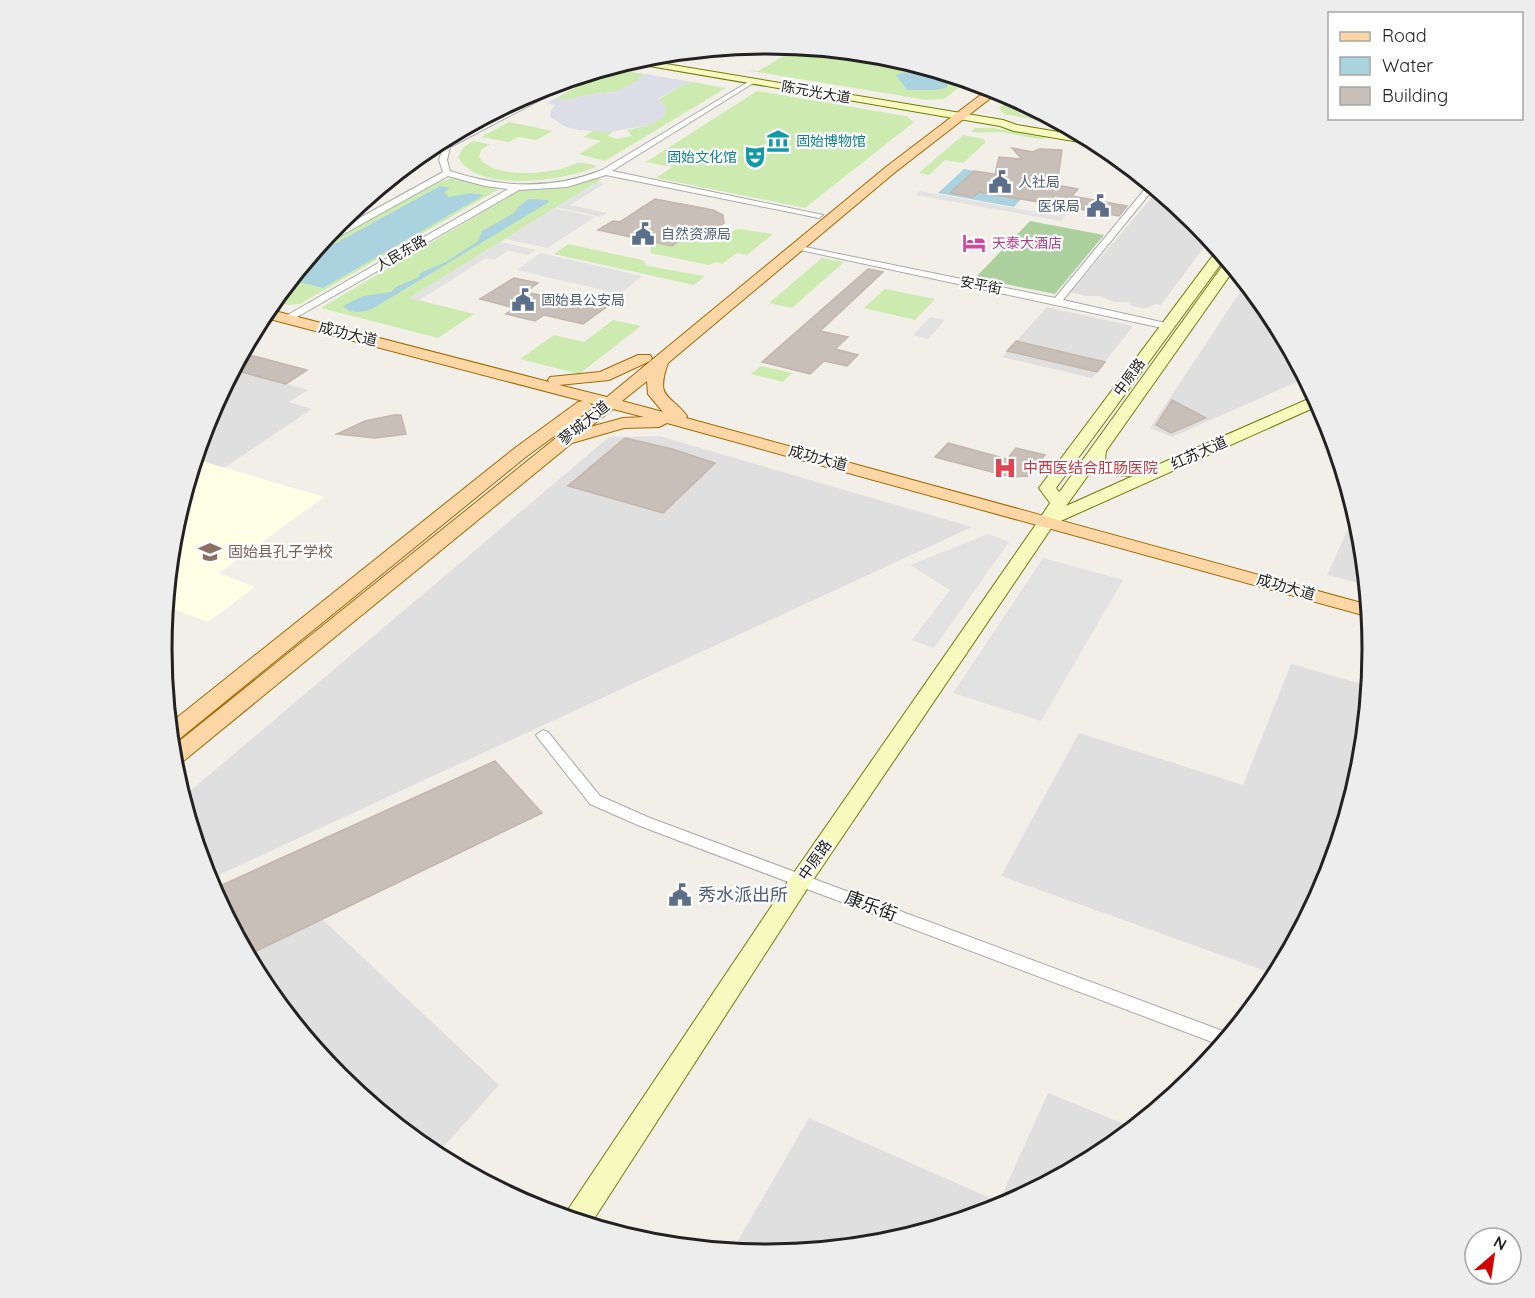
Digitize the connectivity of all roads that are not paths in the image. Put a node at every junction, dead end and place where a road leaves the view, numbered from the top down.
1 (653, 65) edge
2 (753, 81) junction
3 (977, 92) edge
4 (985, 95) edge
5 (518, 109) edge
6 (955, 115) junction
7 (1003, 123) junction
8 (485, 126) edge
9 (1052, 127) edge
10 (1071, 138) edge
11 (447, 148) edge
12 (605, 172) junction
13 (447, 173) junction
14 (516, 188) junction
15 (1147, 191) edge
16 (819, 215) junction
17 (346, 229) edge
18 (795, 248) junction
19 (1217, 260) edge
20 (1227, 271) edge
21 (1057, 301) junction
22 (275, 316) edge
23 (287, 319) junction
24 (1167, 326) junction
25 (652, 360) junction
26 (516, 377) junction
27 (603, 400) junction
28 (1309, 404) edge
29 (689, 423) junction
30 (555, 437) junction
31 (1098, 451) junction
32 (1163, 469) junction
33 (1053, 511) junction
34 (1361, 608) edge
35 (178, 729) edge
36 (543, 735) dead end
37 (182, 751) edge
38 (801, 880) junction
39 (1218, 1037) edge
40 (581, 1214) edge

1 - 2 main road, 陈元光大道
2 - 6 main road, 陈元光大道
2 - 12 street
3 - 6 main road, 蓼城大道
4 - 6 main road, 蓼城大道
5 - 8 street
6 - 7 main road, 陈元光大道
6 - 16 main road, 蓼城大道
6 - 18 main road, 蓼城大道
7 - 9 main road, 陈元光大道
7 - 10 main road, 陈元光大道
11 - 13 street
12 - 14 street
12 - 16 street
13 - 14 street
13 - 17 street
14 - 23 street, 人民东路
15 - 21 street
16 - 25 main road, 蓼城大道
18 - 21 street, 安平街
18 - 25 main road, 蓼城大道
19 - 24 main road, 中原路
20 - 31 main road, 中原路
21 - 24 street, 安平街
22 - 23 main road, 成功大道
23 - 26 main road, 成功大道
24 - 33 main road, 中原路
25 - 26 main road
25 - 27 main road, 蓼城大道
25 - 29 main road
26 - 27 main road, 成功大道
26 - 30 main road
27 - 29 main road, 成功大道
27 - 30 main road, 蓼城大道
28 - 32 main road, 红苏大道
29 - 30 main road
29 - 33 main road, 成功大道
30 - 35 main road, 蓼城大道
30 - 37 main road, 蓼城大道
31 - 32 main road
31 - 33 main road, 中原路
32 - 33 main road, 红苏大道
33 - 34 main road, 成功大道
33 - 38 main road, 中原路
36 - 38 street, 康乐街
38 - 39 street, 康乐街
38 - 40 main road, 中原路

